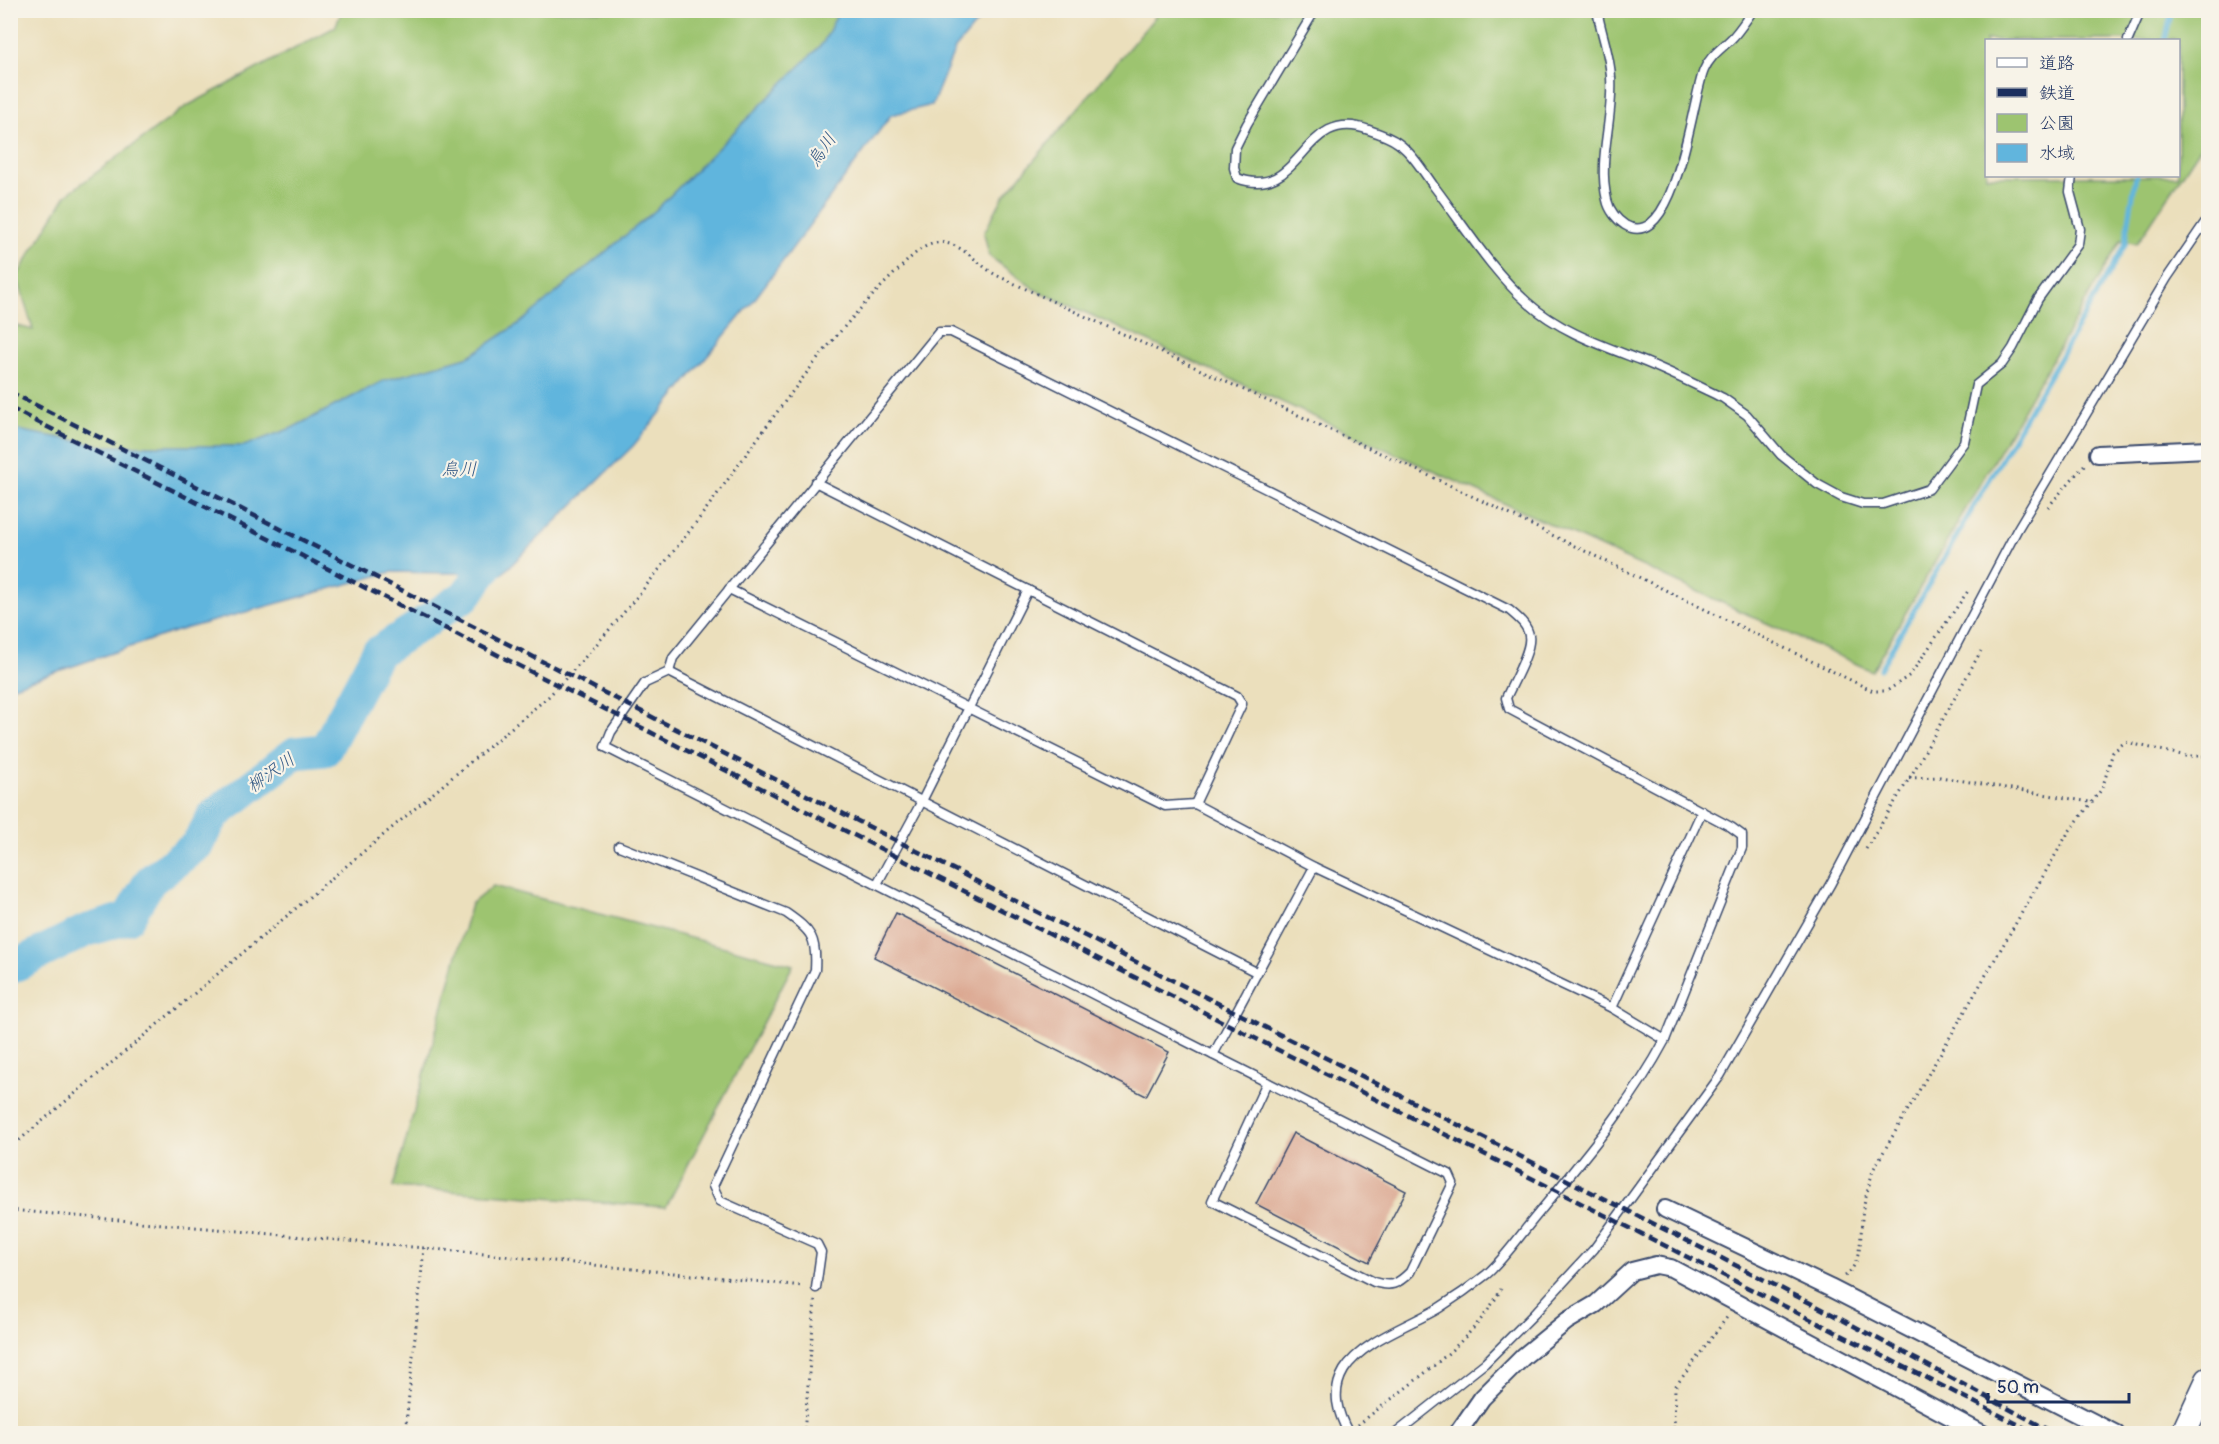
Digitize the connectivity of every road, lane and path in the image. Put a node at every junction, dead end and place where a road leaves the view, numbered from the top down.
1 (1315, 10) edge
2 (1597, 10) edge
3 (1753, 10) edge
4 (2141, 10) edge
5 (2128, 39) edge
6 (2072, 177) edge
7 (2208, 218) edge
8 (2208, 449) edge
9 (2098, 454) joint
10 (815, 482) junction
11 (2045, 510) dead end
12 (1973, 583) dead end
13 (729, 589) junction
14 (1028, 590) junction
15 (1981, 651) dead end
16 (669, 672) junction
17 (968, 708) junction
18 (2208, 756) edge
19 (1910, 778) junction
20 (922, 801) junction
21 (2090, 802) junction
22 (1195, 804) junction
23 (1702, 811) junction
24 (619, 846) dead end
25 (1865, 849) dead end
26 (1314, 867) junction
27 (877, 884) junction
28 (1257, 972) junction
29 (1612, 1008) junction
30 (1665, 1040) junction
31 (1213, 1055) junction
32 (1267, 1082) junction
33 (10, 1148) edge
34 (1665, 1209) dead end
35 (10, 1210) edge
36 (424, 1248) junction
37 (816, 1288) junction
38 (1830, 1288) junction
39 (1501, 1289) dead end
40 (1737, 1305) junction
41 (2208, 1380) edge
42 (1348, 1433) edge
43 (405, 1434) edge
44 (804, 1434) edge
45 (1395, 1434) edge
46 (1457, 1434) edge
47 (1674, 1434) edge
48 (1983, 1434) edge
49 (2116, 1434) edge
50 (2183, 1434) edge

1 - 6 lane
2 - 3 lane
4 - 5 lane
7 - 45 lane
8 - 9 street
9 - 11 path
10 - 13 lane
10 - 14 lane
10 - 23 lane
12 - 33 path
13 - 16 lane
13 - 17 lane
14 - 17 lane
14 - 22 lane
15 - 19 path
16 - 20 lane
16 - 27 lane
17 - 20 lane
17 - 22 lane
18 - 21 path
19 - 21 path
19 - 25 path
20 - 27 lane
20 - 28 lane
21 - 38 path
22 - 26 lane
23 - 29 lane
23 - 30 lane
24 - 37 lane
26 - 28 lane
26 - 29 lane
27 - 31 lane
28 - 31 lane
29 - 30 lane
30 - 42 lane
31 - 32 lane
32 - 32 lane
34 - 38 street
35 - 36 path
36 - 37 path
36 - 43 path
37 - 44 path
38 - 49 street
39 - 42 path
40 - 46 street
40 - 47 path
40 - 48 street
41 - 50 main road

